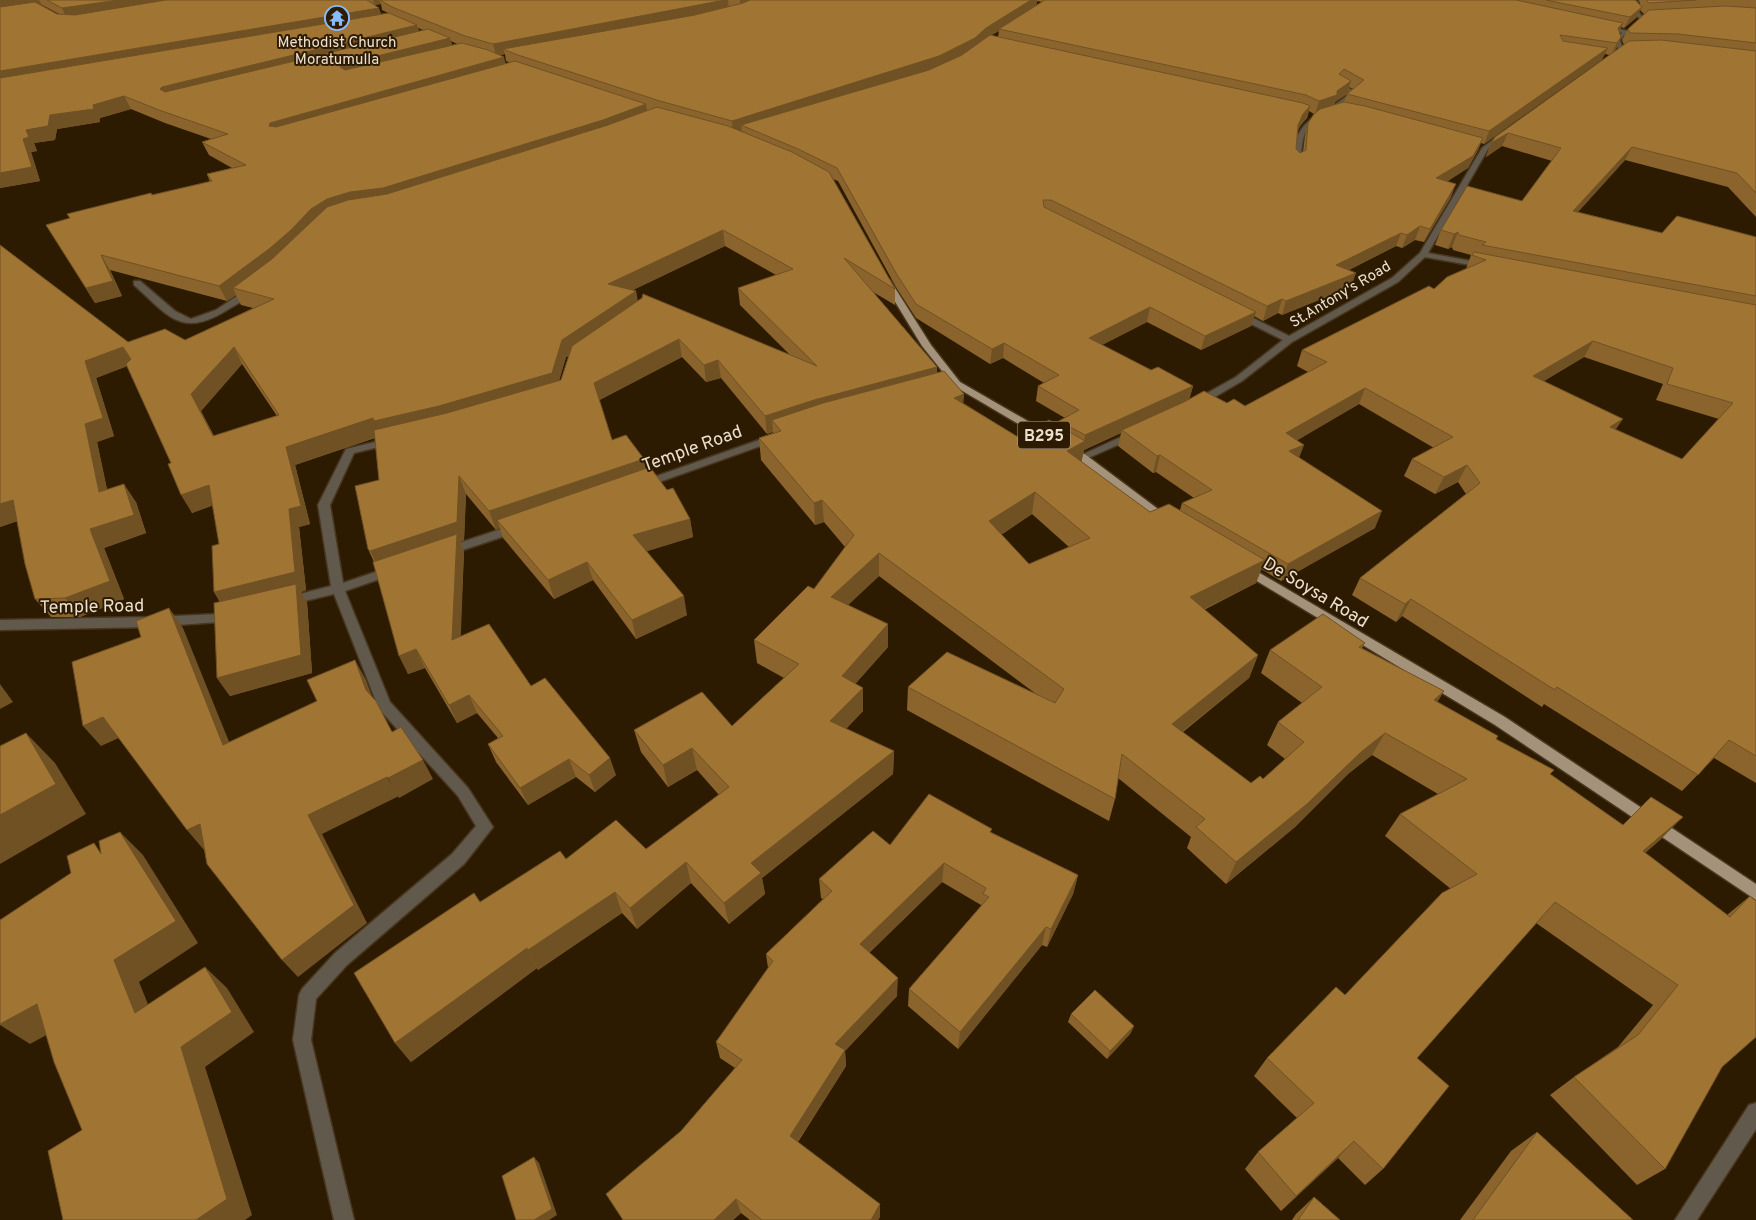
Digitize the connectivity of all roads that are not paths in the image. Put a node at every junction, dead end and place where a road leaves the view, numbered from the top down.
1 (1635, 0) edge
2 (1651, 17) edge
3 (1642, 18) junction
4 (1637, 22) edge
5 (1594, 24) edge
6 (1631, 27) edge
7 (1626, 32) junction
8 (1630, 48) edge
9 (1339, 85) edge
10 (1340, 110) junction
11 (1348, 111) edge
12 (1516, 126) edge
13 (1475, 145) edge
14 (1485, 148) junction
15 (1297, 162) edge
16 (1423, 254) junction
17 (1491, 267) edge
18 (881, 271) edge
19 (136, 283) dead end
20 (257, 286) edge
21 (1228, 309) edge
22 (1289, 340) junction
23 (1192, 405) edge
24 (1142, 430) edge
25 (784, 434) edge
26 (404, 438) edge
27 (1082, 457) junction
28 (636, 486) edge
29 (524, 525) edge
30 (1179, 529) edge
31 (431, 557) edge
32 (1238, 564) edge
33 (403, 567) edge
34 (338, 589) junction
35 (274, 604) edge
36 (237, 613) edge
37 (0, 625) edge
38 (1756, 893) edge
39 (1756, 1112) edge
40 (344, 1220) edge
41 (1685, 1220) edge

1 - 3 street
2 - 3 street
3 - 4 street
5 - 7 street
6 - 7 street
7 - 8 street
9 - 10 street
10 - 11 street
10 - 15 street
12 - 14 street, St.Antony's Road
13 - 14 street
14 - 16 street, St.Antony's Road
16 - 17 street
16 - 22 street, St.Antony's Road
18 - 27 main road, B295
19 - 20 street
21 - 22 street
22 - 23 street, St.Antony's Road
24 - 27 street
25 - 28 street, Temple Road
26 - 34 street
27 - 30 main road, B295
29 - 31 street
32 - 38 main road, De Soysa Road
33 - 34 street
34 - 35 street
34 - 40 street
36 - 37 street, Temple Road
39 - 41 street

